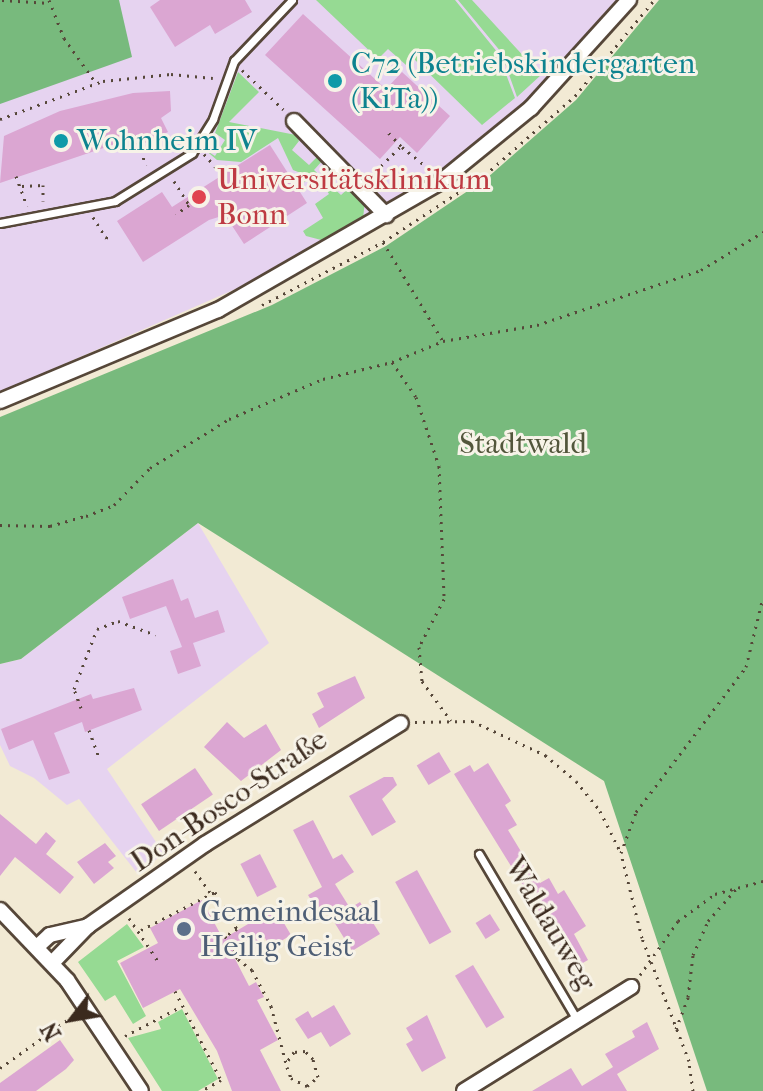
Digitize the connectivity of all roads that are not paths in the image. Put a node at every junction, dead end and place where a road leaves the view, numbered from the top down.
1 (292, 0) edge
2 (629, 0) edge
3 (294, 121) road end
4 (386, 215) junction
5 (0, 223) edge
6 (0, 401) edge
7 (401, 723) road end
8 (479, 854) dead end
9 (0, 910) edge
10 (88, 926) junction
11 (38, 946) junction
12 (52, 963) junction
13 (631, 987) road end
14 (577, 1020) junction
15 (141, 1091) edge
16 (464, 1091) edge

1 - 5 lane
2 - 4 street
3 - 4 street
4 - 6 street
7 - 10 street, Don-Bosco-Straße
8 - 14 lane, Waldauweg
9 - 11 street
10 - 11 street, Don-Bosco-Straße
10 - 12 street, Don-Bosco-Straße
11 - 12 street
12 - 15 street
13 - 14 street, Waldauweg
14 - 16 street, Waldauweg

